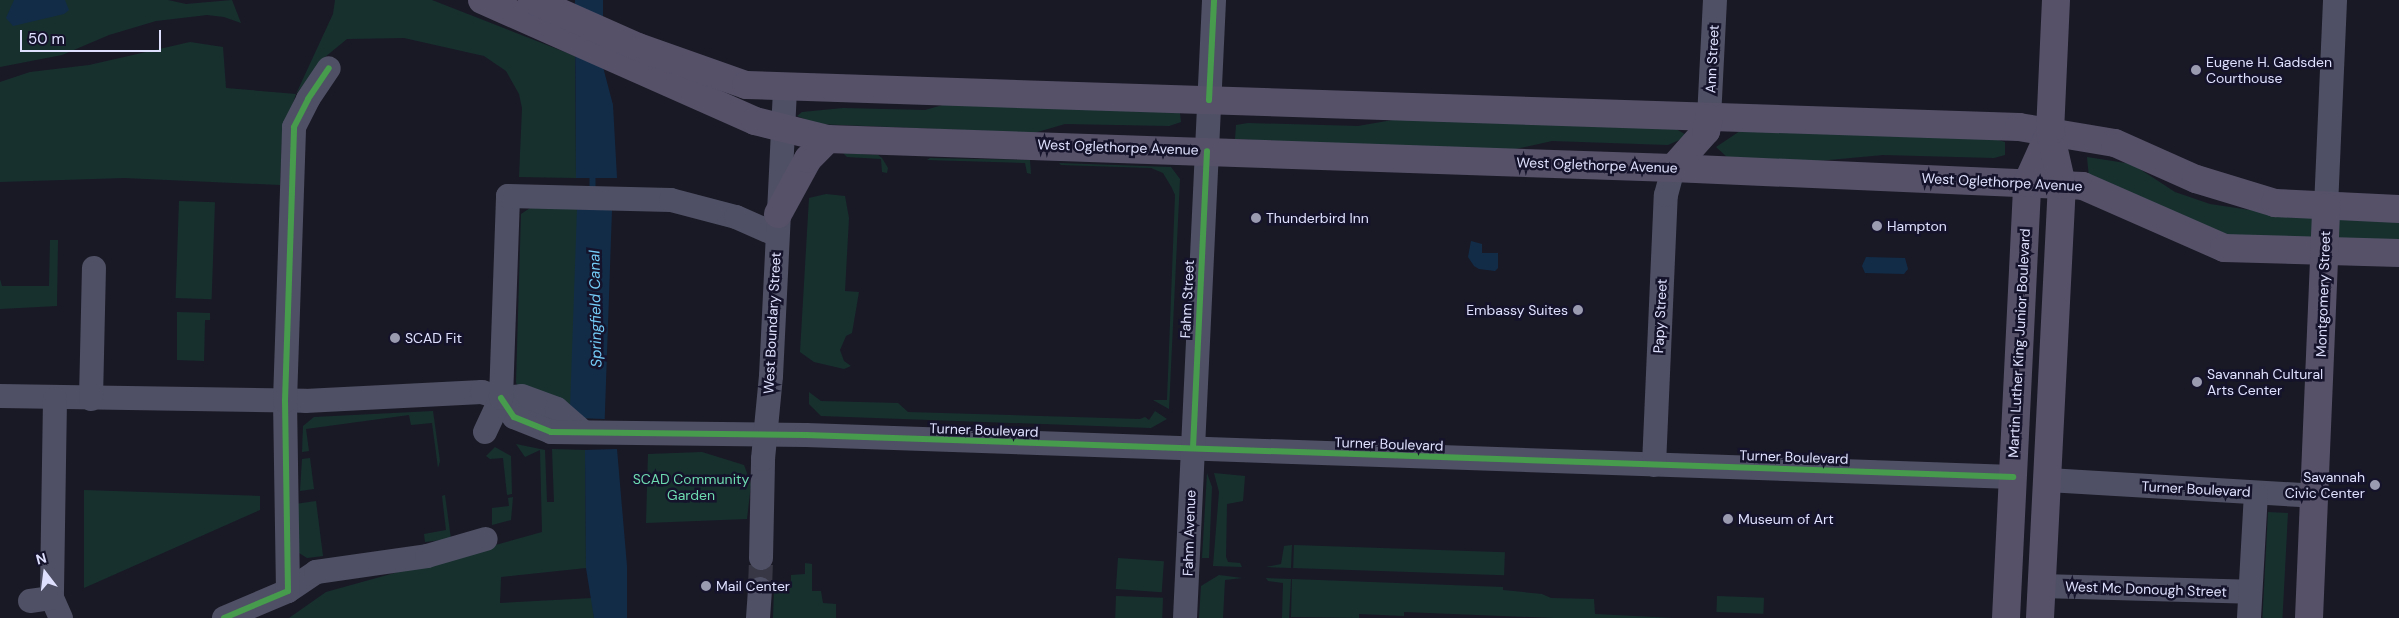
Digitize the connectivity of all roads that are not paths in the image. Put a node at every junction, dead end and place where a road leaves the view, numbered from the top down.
1 (532, 0) edge
2 (1214, 0) edge
3 (1715, 0) edge
4 (2056, 0) edge
5 (2335, 0) edge
6 (488, 3) edge
7 (638, 58) junction
8 (329, 68) dead end
9 (786, 89) junction
10 (1209, 100) junction
11 (1709, 118) junction
12 (783, 128) junction
13 (2050, 132) junction
14 (828, 139) junction
15 (1207, 151) junction
16 (1673, 168) junction
17 (2027, 183) junction
18 (2062, 185) junction
19 (2326, 206) junction
20 (2399, 209) edge
21 (778, 224) junction
22 (2325, 250) junction
23 (2399, 253) edge
24 (94, 268) dead end
25 (0, 396) edge
26 (502, 398) junction
27 (55, 399) junction
28 (91, 399) junction
29 (285, 402) junction
30 (485, 432) dead end
31 (764, 434) junction
32 (1193, 448) junction
33 (1654, 465) junction
34 (2013, 477) junction
35 (2048, 480) junction
36 (2256, 493) junction
37 (2314, 496) junction
38 (486, 539) dead end
39 (761, 558) tunnel mouth
40 (2041, 586) junction
41 (760, 589) tunnel mouth
42 (288, 592) junction
43 (2250, 592) junction
44 (48, 606) edge
45 (224, 618) edge
46 (758, 618) edge
47 (1184, 618) edge
48 (2006, 618) edge
49 (2040, 618) edge
50 (2249, 618) edge
51 (2309, 618) edge

1 - 7 main road
2 - 10 street, Fahm Street
3 - 11 street, Ann Street
4 - 13 main road, Martin Luther King Junior Boulevard
5 - 19 street, Montgomery Street
6 - 7 main road
7 - 9 main road
7 - 12 main road, West Oglethorpe Avenue
8 - 29 street
9 - 10 main road
9 - 12 street, West Boundary Street
10 - 11 main road
10 - 15 street, Fahm Street
11 - 13 main road
11 - 16 main road
12 - 14 main road, West Oglethorpe Avenue
12 - 21 street, West Boundary Street
13 - 17 main road, Martin Luther King Junior Boulevard
13 - 18 main road, Martin Luther King Junior Boulevard
13 - 19 main road
14 - 15 main road, West Oglethorpe Avenue
14 - 21 main road
15 - 16 main road, West Oglethorpe Avenue
15 - 32 street, Fahm Street
16 - 17 main road, West Oglethorpe Avenue
16 - 33 street, Papy Street
17 - 18 main road, West Oglethorpe Avenue
17 - 34 main road, Martin Luther King Junior Boulevard
18 - 22 main road, West Oglethorpe Avenue
18 - 35 main road, Martin Luther King Junior Boulevard
19 - 20 main road
19 - 22 main road, Montgomery Street
21 - 26 street
21 - 31 street, West Boundary Street
22 - 23 main road, West Oglethorpe Avenue
22 - 37 main road, Montgomery Street
24 - 28 street
25 - 27 street
26 - 29 street
26 - 30 street
26 - 31 street, Turner Boulevard
27 - 28 street
27 - 44 street
28 - 29 street
29 - 42 street
31 - 32 street, Turner Boulevard
31 - 39 street, West Boundary Street
32 - 33 street, Turner Boulevard
32 - 47 street, Fahm Avenue
33 - 34 street, Turner Boulevard
34 - 48 main road, Martin Luther King Junior Boulevard
35 - 36 street, Turner Boulevard
35 - 40 main road, Martin Luther King Junior Boulevard
36 - 37 street, Turner Boulevard
36 - 43 street
37 - 51 main road, Montgomery Street
38 - 42 street
40 - 43 street, West Mc Donough Street
40 - 49 main road, Martin Luther King Junior Boulevard
41 - 46 street
42 - 45 street
43 - 50 street

